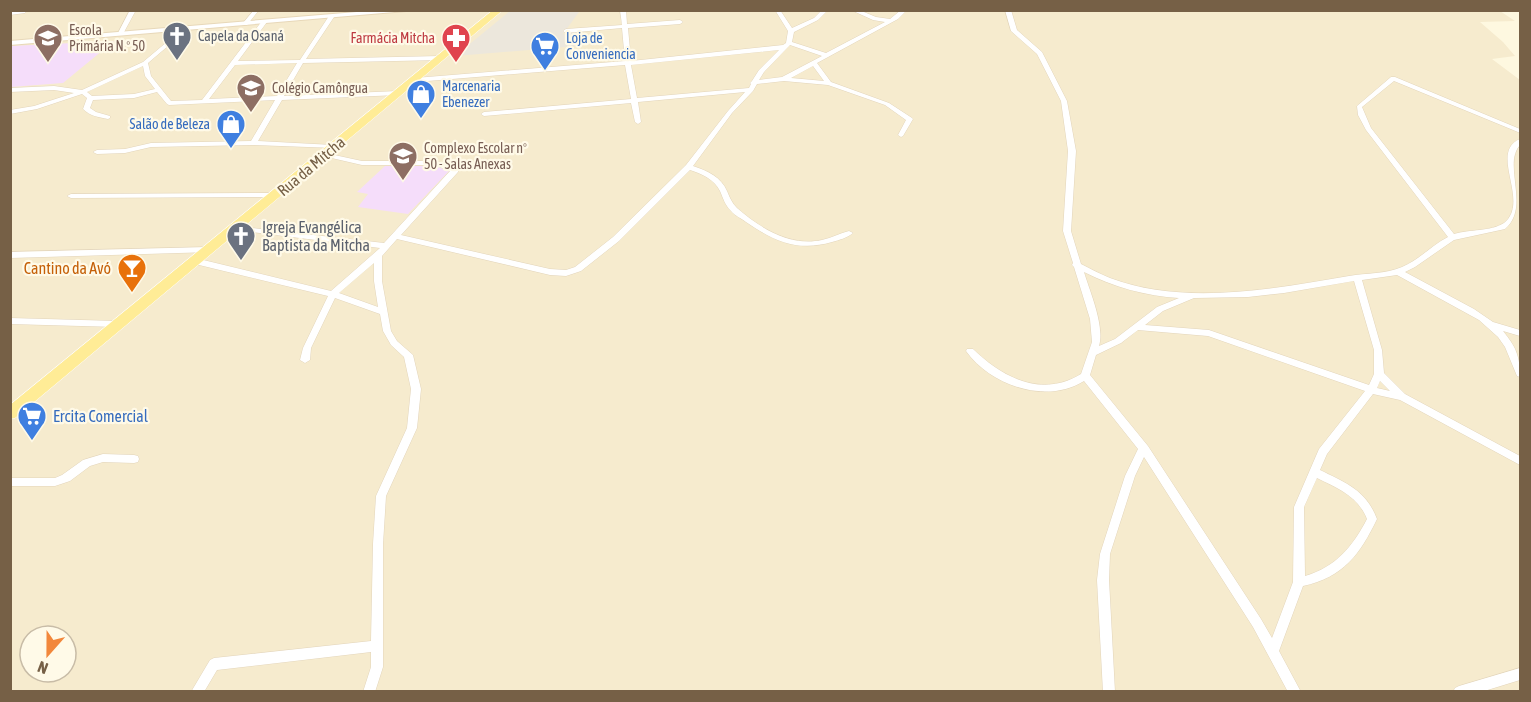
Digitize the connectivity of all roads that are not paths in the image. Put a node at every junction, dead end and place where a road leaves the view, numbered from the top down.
1 (133, 10) edge
2 (257, 10) edge
3 (415, 10) edge
4 (500, 10) edge
5 (623, 10) edge
6 (777, 10) edge
7 (826, 10) edge
8 (853, 10) edge
9 (905, 10) edge
10 (1008, 10) edge
11 (25, 12) edge
12 (377, 12) edge
13 (10, 13) edge
14 (331, 17) junction
15 (891, 20) junction
16 (264, 22) junction
17 (680, 22) dead end
18 (245, 24) junction
19 (625, 26) junction
20 (186, 28) junction
21 (566, 31) dead end
22 (791, 31) junction
23 (121, 33) junction
24 (10, 43) edge
25 (788, 45) junction
26 (825, 55) junction
27 (441, 58) junction
28 (301, 62) junction
29 (813, 62) junction
30 (145, 63) junction
31 (233, 63) junction
32 (628, 63) junction
33 (784, 79) junction
34 (415, 80) junction
35 (829, 83) junction
36 (752, 86) junction
37 (10, 90) edge
38 (159, 90) junction
39 (83, 92) junction
40 (398, 93) junction
41 (90, 98) junction
42 (279, 99) junction
43 (634, 99) junction
44 (204, 102) junction
45 (10, 112) edge
46 (484, 114) dead end
47 (108, 117) dead end
48 (638, 122) dead end
49 (1521, 130) edge
50 (902, 135) dead end
51 (1521, 141) edge
52 (253, 143) junction
53 (329, 151) junction
54 (97, 152) dead end
55 (689, 167) junction
56 (277, 195) junction
57 (71, 196) dead end
58 (235, 228) junction
59 (849, 233) dead end
60 (396, 236) junction
61 (1452, 237) junction
62 (387, 246) junction
63 (208, 250) junction
64 (10, 255) edge
65 (378, 255) junction
66 (195, 261) junction
67 (1076, 265) junction
68 (1398, 272) junction
69 (1357, 277) junction
70 (333, 294) junction
71 (1194, 295) junction
72 (384, 312) junction
73 (10, 321) edge
74 (117, 324) junction
75 (1494, 325) junction
76 (1137, 327) junction
77 (1521, 333) edge
78 (970, 351) dead end
79 (1094, 353) junction
80 (305, 360) dead end
81 (1379, 374) junction
82 (1521, 374) edge
83 (1085, 376) junction
84 (1371, 390) junction
85 (1402, 397) junction
86 (13, 409) edge
87 (1144, 449) junction
88 (134, 459) dead end
89 (1521, 462) edge
90 (1314, 472) junction
91 (10, 482) edge
92 (1299, 582) junction
93 (377, 646) junction
94 (1274, 650) junction
95 (1521, 674) edge
96 (197, 692) edge
97 (369, 692) edge
98 (1108, 692) edge
99 (1295, 692) edge
100 (1459, 692) edge

1 - 23 street
2 - 18 street
3 - 12 main road
4 - 27 main road, Rua da Mitcha
5 - 19 street
6 - 22 street
7 - 22 street
8 - 15 street
9 - 15 street
10 - 67 street
11 - 13 street
12 - 14 main road
14 - 16 main road
14 - 28 street
15 - 26 street
16 - 18 main road
16 - 31 street
17 - 19 street
18 - 20 main road
19 - 21 street
19 - 32 street
20 - 23 main road
20 - 30 street
22 - 25 street
23 - 24 main road
25 - 26 street
25 - 32 street
25 - 36 street
26 - 29 street
27 - 28 street
27 - 34 main road, Rua da Mitcha
28 - 31 street
28 - 42 street
29 - 33 street
29 - 35 street
30 - 38 street
30 - 39 street
31 - 44 street
32 - 34 street
32 - 43 street
33 - 35 street
33 - 36 street
34 - 40 main road, Rua da Mitcha
35 - 50 street
36 - 43 street
36 - 55 street
37 - 39 street
38 - 41 street
38 - 44 street
39 - 41 street
39 - 45 street
40 - 42 street
40 - 53 main road, Rua da Mitcha
41 - 47 street
42 - 44 street
42 - 52 street
43 - 46 street
43 - 48 street
49 - 61 street
51 - 61 street
52 - 53 street
52 - 54 street
53 - 56 main road, Rua da Mitcha
53 - 60 street
55 - 59 street
55 - 60 street
56 - 57 street
56 - 58 main road, Rua da Mitcha
58 - 62 street
58 - 63 main road, Rua da Mitcha
60 - 62 street
61 - 68 street
62 - 65 street
63 - 64 street
63 - 66 main road, Rua da Mitcha
65 - 70 street
65 - 72 street
66 - 70 street
66 - 74 main road, Rua da Mitcha
67 - 71 street
67 - 79 street
68 - 69 street
68 - 75 street
69 - 71 street
69 - 81 street
70 - 72 street
70 - 80 street
71 - 76 street
72 - 93 street
73 - 74 street
74 - 86 main road, Rua da Mitcha
75 - 77 street
75 - 82 street
76 - 79 street
76 - 84 street
78 - 83 street
79 - 83 street
81 - 84 street
81 - 85 street
83 - 87 street
84 - 85 street
84 - 90 street
85 - 89 street
87 - 94 street
87 - 98 street
88 - 91 street
90 - 92 street
90 - 92 street
92 - 94 street
93 - 96 street
93 - 97 street
94 - 99 street
95 - 100 street

